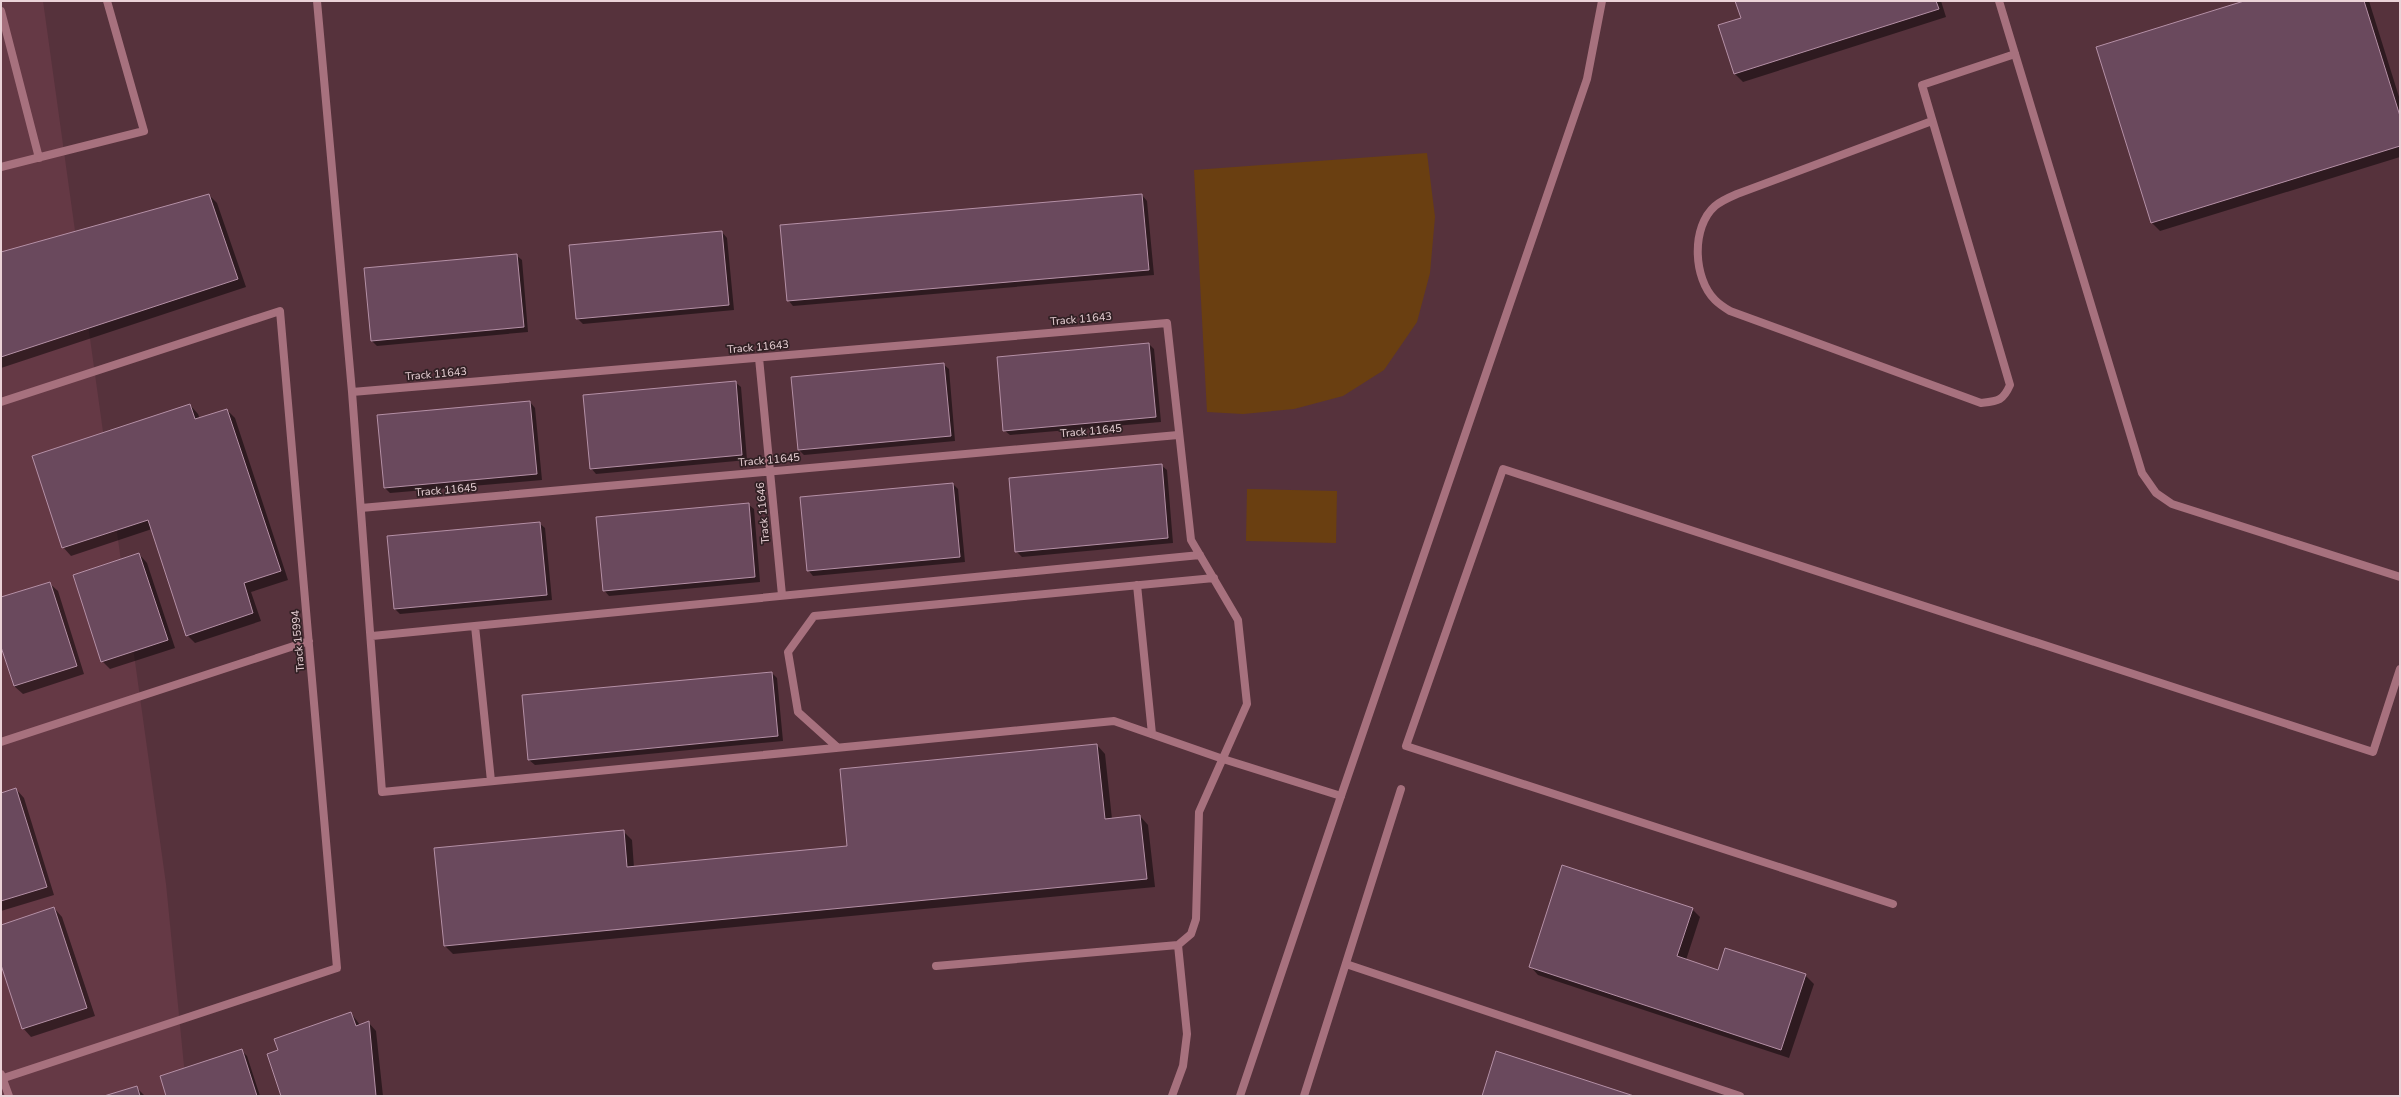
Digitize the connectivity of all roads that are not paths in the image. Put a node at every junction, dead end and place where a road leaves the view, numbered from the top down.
1 (107, 1) edge
2 (317, 1) edge
3 (1602, 1) edge
4 (1999, 1) edge
5 (1, 11) edge
6 (2015, 54) junction
7 (1932, 121) junction
8 (39, 158) junction
9 (1, 167) edge
10 (759, 358) junction
11 (352, 392) junction
12 (1, 402) edge
13 (1178, 435) junction
14 (771, 471) junction
15 (361, 508) junction
16 (1200, 555) junction
17 (2400, 577) edge
18 (1214, 578) junction
19 (1137, 585) junction
20 (782, 595) junction
21 (475, 626) junction
22 (372, 636) junction
23 (309, 641) junction
24 (2400, 669) edge
25 (1152, 734) junction
26 (1, 742) edge
27 (837, 747) junction
28 (1223, 759) junction
29 (491, 781) junction
30 (1401, 789) dead end
31 (1341, 796) junction
32 (1893, 904) dead end
33 (1178, 945) junction
34 (1346, 964) junction
35 (936, 966) dead end
36 (2, 1077) edge
37 (8, 1096) edge
38 (1172, 1096) edge
39 (1240, 1096) edge
40 (1304, 1096) edge
41 (1740, 1096) edge

1 - 8 street
2 - 11 street
3 - 31 street
4 - 6 street
5 - 8 street
6 - 7 street
6 - 17 street
7 - 7 street
8 - 9 street
10 - 11 street, Track 11643
10 - 13 street, Track 11643
10 - 14 street, Track 11646
11 - 15 street
12 - 23 street, Track 15994
13 - 14 street, Track 11645
13 - 16 street
14 - 15 street, Track 11645
14 - 20 street, Track 11646
15 - 22 street
16 - 18 street
16 - 20 street
18 - 19 street
18 - 28 street
19 - 25 street
19 - 27 street
20 - 21 street
21 - 22 street
21 - 29 street
22 - 29 street
23 - 26 street
23 - 36 street, Track 15994
24 - 32 street
25 - 27 street
25 - 28 street
27 - 29 street
28 - 31 street
28 - 33 street
30 - 34 street
31 - 39 street
33 - 35 street
33 - 38 street
34 - 40 street
34 - 41 street
36 - 37 street

